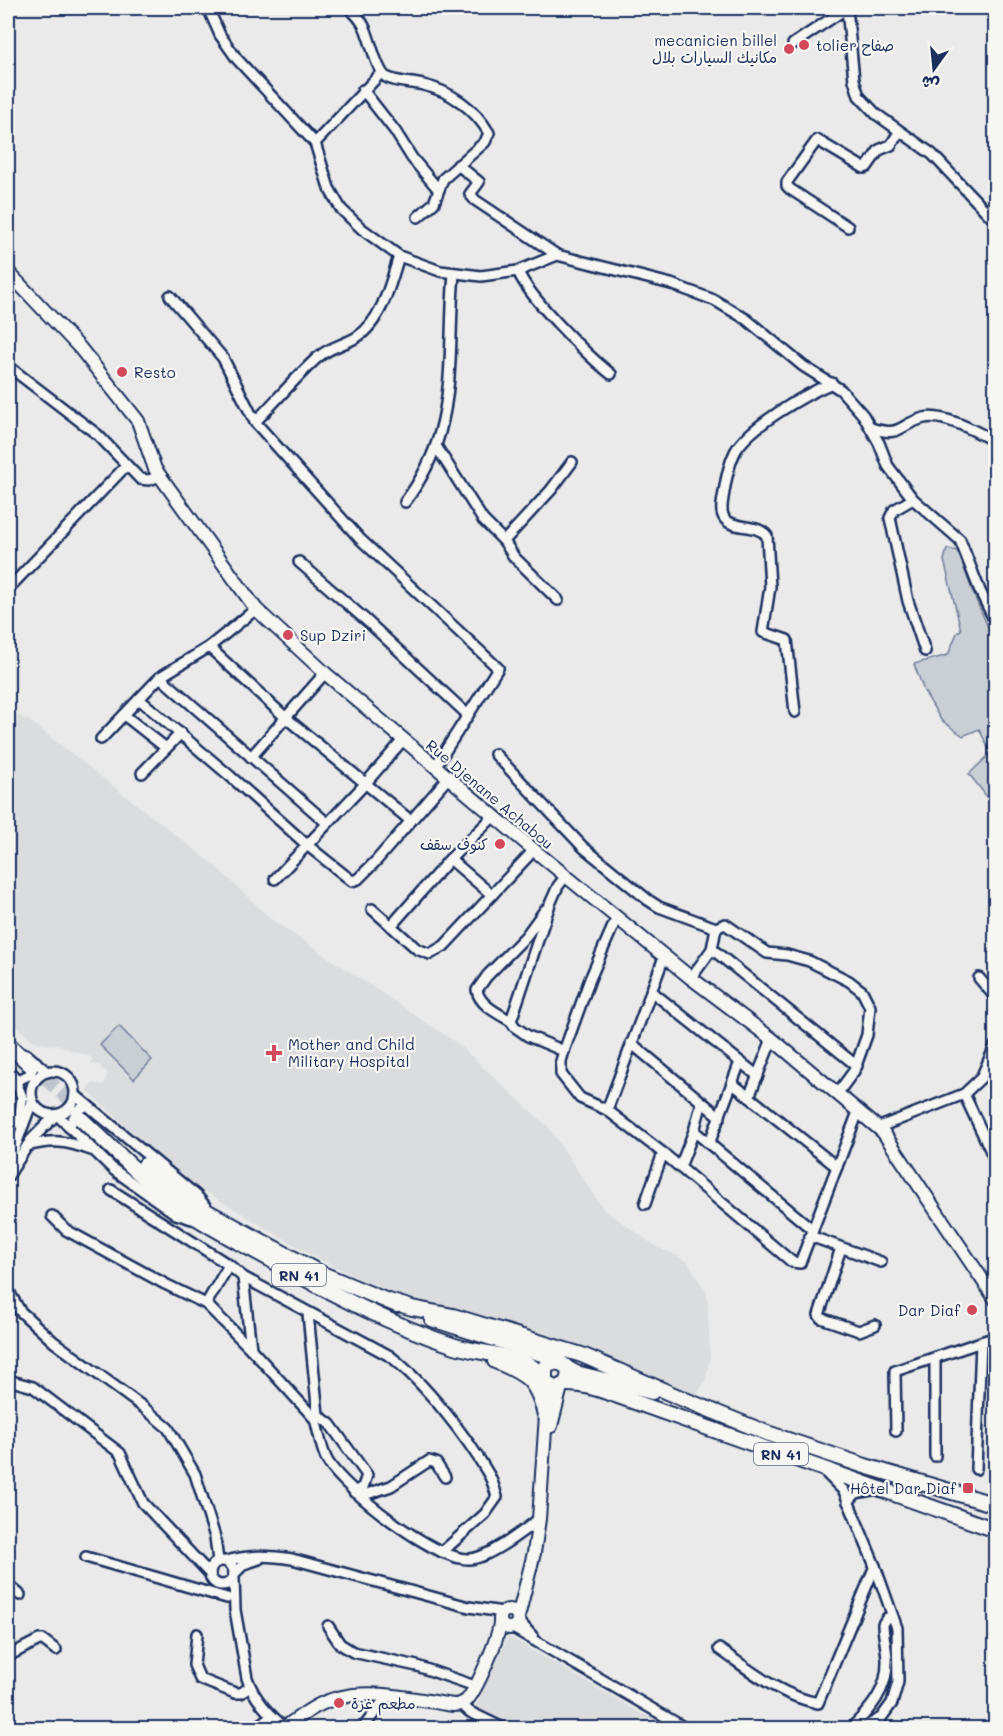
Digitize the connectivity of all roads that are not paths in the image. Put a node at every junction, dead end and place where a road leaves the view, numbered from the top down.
1 (207, 8) edge
2 (349, 8) edge
3 (847, 8) edge
4 (793, 44) dead end
5 (381, 73) junction
6 (363, 90) junction
7 (899, 132) junction
8 (315, 143) junction
9 (458, 165) junction
10 (438, 189) junction
11 (418, 217) dead end
12 (996, 222) edge
13 (848, 227) dead end
14 (557, 255) junction
15 (399, 256) junction
16 (518, 271) junction
17 (8, 272) edge
18 (454, 274) junction
19 (170, 296) dead end
20 (8, 366) edge
21 (612, 374) dead end
22 (832, 383) junction
23 (255, 422) junction
24 (871, 429) junction
25 (996, 442) edge
26 (435, 447) junction
27 (572, 462) dead end
28 (126, 466) junction
29 (160, 476) junction
30 (914, 499) junction
31 (405, 502) dead end
32 (504, 541) junction
33 (299, 562) dead end
34 (8, 589) edge
35 (558, 600) dead end
36 (256, 609) junction
37 (996, 623) edge
38 (209, 647) junction
39 (926, 651) dead end
40 (324, 673) junction
41 (160, 677) junction
42 (139, 699) junction
43 (795, 712) dead end
44 (124, 715) junction
45 (468, 715) junction
46 (285, 717) junction
47 (181, 733) junction
48 (101, 739) dead end
49 (403, 740) junction
50 (166, 748) junction
51 (495, 754) dead end
52 (251, 757) junction
53 (435, 767) junction
54 (142, 773) dead end
55 (448, 778) junction
56 (365, 784) junction
57 (494, 816) junction
58 (411, 821) junction
59 (327, 823) junction
60 (307, 845) junction
61 (534, 850) junction
62 (450, 859) junction
63 (566, 876) junction
64 (275, 879) dead end
65 (492, 895) junction
66 (550, 904) junction
67 (372, 909) dead end
68 (617, 916) junction
69 (392, 926) junction
70 (716, 927) junction
71 (712, 949) junction
72 (664, 957) junction
73 (691, 978) junction
74 (979, 978) dead end
75 (651, 991) junction
76 (996, 998) edge
77 (511, 1021) junction
78 (8, 1038) edge
79 (772, 1039) junction
80 (631, 1043) junction
81 (8, 1044) edge
82 (996, 1044) edge
83 (564, 1051) junction
84 (8, 1054) edge
85 (740, 1062) junction
86 (857, 1066) junction
87 (21, 1070) edge
88 (47, 1072) junction
89 (758, 1076) junction
90 (733, 1084) junction
91 (31, 1090) junction
92 (837, 1094) junction
93 (964, 1094) junction
94 (75, 1095) junction
95 (749, 1097) junction
96 (32, 1102) junction
97 (702, 1102) junction
98 (607, 1110) junction
99 (858, 1112) junction
100 (56, 1115) junction
101 (80, 1116) junction
102 (720, 1117) junction
103 (877, 1128) junction
104 (693, 1131) junction
105 (18, 1139) junction
106 (709, 1144) junction
107 (27, 1146) junction
108 (95, 1152) junction
109 (663, 1153) junction
110 (996, 1162) edge
111 (8, 1166) edge
112 (680, 1167) junction
113 (837, 1167) junction
114 (8, 1176) edge
115 (111, 1190) dead end
116 (645, 1204) dead end
117 (52, 1216) dead end
118 (209, 1218) junction
119 (811, 1233) junction
120 (841, 1248) junction
121 (881, 1263) dead end
122 (229, 1265) junction
123 (243, 1277) junction
124 (8, 1290) edge
125 (996, 1300) edge
126 (389, 1301) junction
127 (206, 1304) junction
128 (308, 1314) junction
129 (875, 1324) dead end
130 (996, 1337) edge
131 (981, 1342) junction
132 (457, 1347) junction
133 (251, 1349) junction
134 (935, 1359) junction
135 (564, 1365) junction
136 (8, 1380) edge
137 (555, 1384) junction
138 (683, 1399) junction
139 (545, 1415) junction
140 (317, 1417) junction
141 (896, 1431) dead end
142 (935, 1456) dead end
143 (821, 1468) junction
144 (976, 1469) dead end
145 (543, 1471) junction
146 (445, 1477) dead end
147 (877, 1489) junction
148 (358, 1494) junction
149 (848, 1502) junction
150 (996, 1505) edge
151 (539, 1519) junction
152 (996, 1530) edge
153 (442, 1552) junction
154 (273, 1555) junction
155 (86, 1557) dead end
156 (226, 1562) junction
157 (875, 1566) junction
158 (210, 1574) junction
159 (234, 1576) junction
160 (217, 1584) junction
161 (8, 1585) edge
162 (20, 1595) dead end
163 (227, 1598) junction
164 (235, 1610) junction
165 (893, 1617) junction
166 (508, 1620) junction
167 (328, 1626) dead end
168 (197, 1634) dead end
169 (8, 1643) edge
170 (719, 1649) dead end
171 (56, 1650) dead end
172 (10, 1654) edge
173 (475, 1686) junction
174 (250, 1687) junction
175 (388, 1695) junction
176 (461, 1704) junction
177 (272, 1716) junction
178 (256, 1728) edge
179 (285, 1728) edge
180 (363, 1728) edge
181 (503, 1728) edge
182 (685, 1728) edge
183 (850, 1728) edge
184 (863, 1728) edge

1 - 8 street
2 - 5 street
3 - 4 street
3 - 7 street
5 - 6 street
5 - 9 street
6 - 8 street
6 - 10 street
7 - 12 street
7 - 13 street
8 - 15 street
9 - 10 street
9 - 14 street
10 - 11 street
14 - 16 street
14 - 22 street
15 - 18 street
15 - 23 street
16 - 18 street
16 - 21 street
17 - 29 main road, Rue Djenane Achabou
18 - 26 street
19 - 23 street
20 - 28 street
22 - 24 street
22 - 43 street
23 - 45 street
24 - 25 street
24 - 30 street
26 - 31 street
26 - 32 street
27 - 32 street
28 - 29 street
28 - 34 street
29 - 36 main road, Rue Djenane Achabou
30 - 37 street
30 - 39 street
32 - 35 street
33 - 45 street
36 - 38 street
36 - 40 main road, Rue Djenane Achabou
38 - 41 street
38 - 46 street
40 - 46 street
40 - 49 main road, Rue Djenane Achabou
41 - 42 street
41 - 52 street
42 - 44 street
42 - 47 street
44 - 48 street
44 - 50 street
45 - 53 street
46 - 52 street
46 - 56 street
47 - 50 street
47 - 60 street
49 - 53 main road, Rue Djenane Achabou
49 - 56 street
50 - 54 street
51 - 70 street
52 - 59 street
53 - 55 main road, Rue Djenane Achabou
55 - 57 main road, Rue Djenane Achabou
55 - 58 street
56 - 58 street
56 - 59 street
57 - 61 main road, Rue Djenane Achabou
57 - 62 street
58 - 60 street
59 - 60 street
60 - 64 street
61 - 63 main road, Rue Djenane Achabou
61 - 65 street
62 - 65 street
62 - 69 street
63 - 66 street
63 - 68 main road, Rue Djenane Achabou
65 - 69 street
66 - 77 street
66 - 77 street
67 - 69 street
68 - 72 main road, Rue Djenane Achabou
68 - 83 street
70 - 71 street
70 - 86 street
71 - 73 street
71 - 86 street
72 - 73 main road, Rue Djenane Achabou
72 - 75 street
73 - 79 main road, Rue Djenane Achabou
74 - 76 street
75 - 80 street
75 - 85 street
77 - 83 street
78 - 87 street
79 - 89 street
79 - 92 main road, Rue Djenane Achabou
80 - 97 street
80 - 98 street
81 - 87 highway
82 - 93 street
83 - 98 street
84 - 87 highway
85 - 89 street
85 - 90 street
86 - 92 street
87 - 88 street
87 - 91 street
87 - 105 street
88 - 91 street
88 - 94 street
89 - 95 street
90 - 95 street
90 - 102 street
91 - 96 street
92 - 99 main road, Rue Djenane Achabou
93 - 103 street
93 - 110 street
94 - 100 street
94 - 101 street
95 - 113 street
96 - 100 street
96 - 105 street
97 - 102 street
97 - 104 street
98 - 109 street
99 - 103 main road, Rue Djenane Achabou
99 - 113 street
100 - 101 street
100 - 107 street
101 - 108 street
101 - 118 highway, RN 41
102 - 106 street
103 - 125 main road, Rue Djenane Achabou
104 - 106 street
104 - 112 street
105 - 111 street
106 - 119 street
107 - 108 street
107 - 114 street
108 - 118 street
109 - 112 street
109 - 116 street
112 - 119 street
113 - 119 street
115 - 122 street
117 - 127 street
118 - 126 highway, RN 41
118 - 132 highway, RN 41
119 - 120 street
120 - 121 street
120 - 129 street
122 - 123 street
122 - 127 street
123 - 128 street
123 - 133 street
124 - 156 street
126 - 135 highway, RN 41
126 - 138 highway
127 - 133 street
128 - 140 street
128 - 153 street
130 - 131 street
131 - 134 street
131 - 144 street
132 - 137 highway, RN 41
132 - 139 highway
133 - 140 street
134 - 141 street
134 - 142 street
135 - 137 highway
135 - 137 highway
135 - 138 highway, RN 41
136 - 158 street
137 - 139 main road
137 - 143 highway, RN 41
137 - 145 main road
138 - 150 highway, RN 41
139 - 145 main road
140 - 148 street
140 - 148 street
143 - 147 highway, RN 41
143 - 149 street
145 - 151 main road
146 - 148 street
147 - 149 street
147 - 152 highway, RN 41
148 - 153 street
149 - 157 street
151 - 153 street
151 - 166 main road
154 - 156 street
154 - 159 street
154 - 166 street
155 - 163 street
156 - 158 street
156 - 159 street
157 - 165 street
157 - 170 street
158 - 160 street
159 - 160 street
159 - 164 street
160 - 163 street
161 - 162 street
163 - 164 street
164 - 174 street
165 - 183 street
165 - 184 street
166 - 173 main road
166 - 182 street
167 - 173 street
168 - 174 street
169 - 172 street
171 - 172 street
173 - 176 main road
174 - 177 street
175 - 176 main road
175 - 179 main road
175 - 180 street
176 - 181 street
177 - 178 street
177 - 179 street

